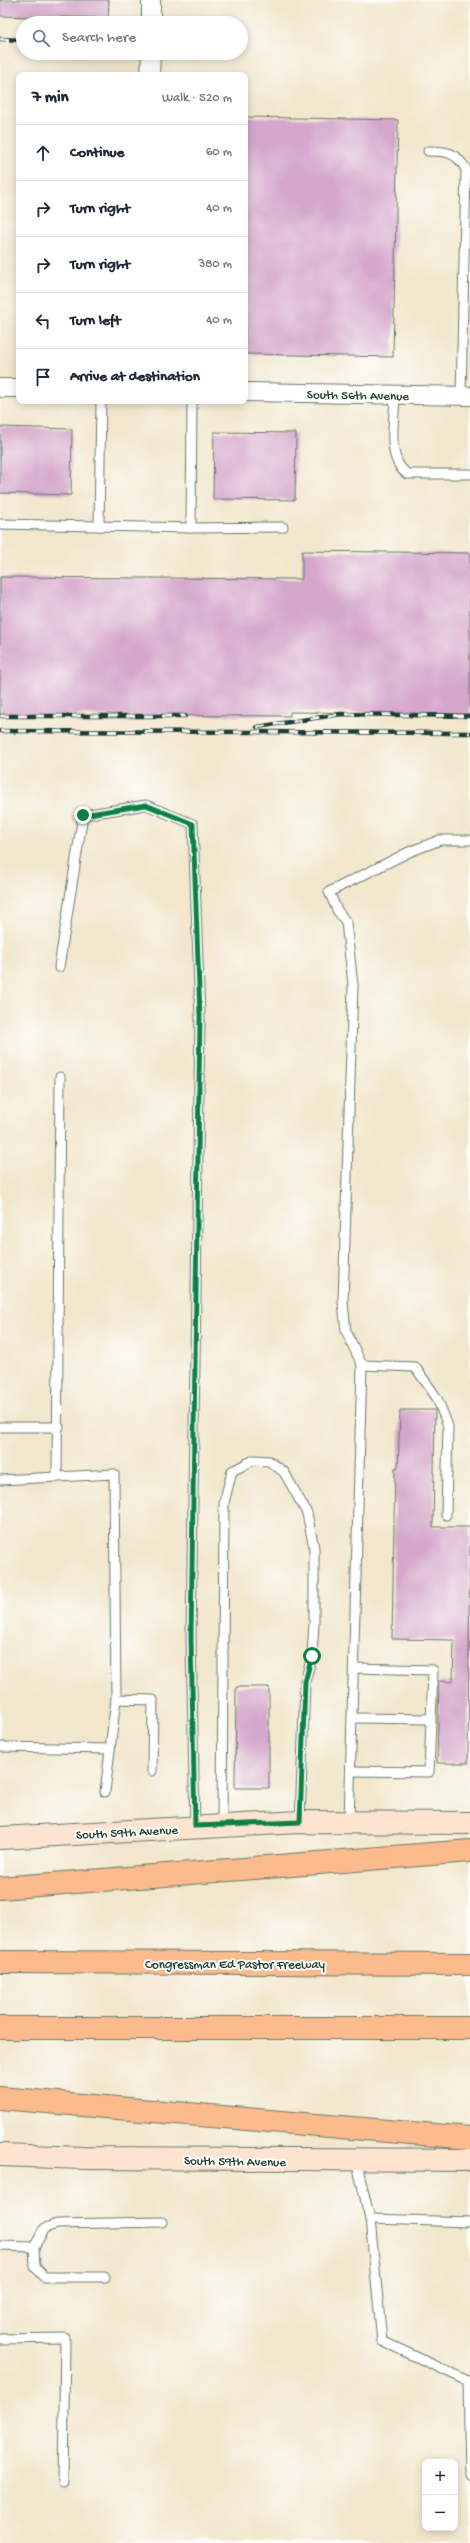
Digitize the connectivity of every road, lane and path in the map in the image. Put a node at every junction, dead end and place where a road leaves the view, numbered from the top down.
1 (152, 0) edge
2 (151, 16) edge
3 (151, 60) edge
4 (150, 72) edge
5 (428, 151) dead end
6 (468, 185) edge
7 (0, 388) edge
8 (16, 388) edge
9 (248, 392) edge
10 (395, 394) junction
11 (466, 396) edge
12 (101, 404) edge
13 (192, 404) edge
14 (470, 474) edge
15 (0, 524) edge
16 (99, 526) junction
17 (283, 527) dead end
18 (191, 528) junction
19 (470, 840) edge
20 (59, 967) dead end
21 (60, 1077) dead end
22 (362, 1365) junction
23 (0, 1427) edge
24 (59, 1427) junction
25 (57, 1477) junction
26 (0, 1480) edge
27 (446, 1515) dead end
28 (355, 1668) junction
29 (116, 1699) junction
30 (354, 1718) junction
31 (430, 1719) junction
32 (0, 1747) edge
33 (110, 1748) junction
34 (152, 1771) dead end
35 (351, 1771) junction
36 (105, 1792) dead end
37 (300, 1822) junction
38 (349, 1822) junction
39 (470, 1824) edge
40 (222, 1825) junction
41 (195, 1826) junction
42 (0, 1838) edge
43 (470, 1852) edge
44 (0, 1888) edge
45 (0, 1962) edge
46 (470, 1964) edge
47 (0, 2028) edge
48 (470, 2028) edge
49 (0, 2098) edge
50 (470, 2138) edge
51 (0, 2155) edge
52 (356, 2160) junction
53 (470, 2160) edge
54 (370, 2219) junction
55 (162, 2222) dead end
56 (470, 2222) edge
57 (0, 2246) edge
58 (34, 2247) junction
59 (105, 2277) dead end
60 (0, 2339) edge
61 (470, 2474) edge
62 (63, 2483) dead end

1 - 2 street
3 - 4 street
5 - 6 lane
6 - 11 lane
7 - 8 street
9 - 10 street, South 56th Avenue
10 - 11 street, South 56th Avenue
10 - 14 lane
12 - 16 lane
13 - 18 lane
15 - 16 lane
16 - 18 lane
17 - 18 lane
19 - 22 lane
20 - 41 lane
21 - 24 lane
22 - 27 lane
22 - 28 lane
23 - 24 lane
24 - 25 lane
25 - 26 lane
25 - 29 lane
28 - 30 lane
28 - 31 lane
29 - 33 lane
29 - 34 lane
30 - 31 lane
30 - 35 lane
31 - 35 lane
32 - 33 lane
33 - 36 lane
35 - 38 lane
37 - 38 main road, South 59th Avenue
37 - 40 main road, South 59th Avenue
37 - 40 lane
38 - 39 main road, South 59th Avenue
40 - 41 main road, South 59th Avenue
41 - 42 main road, South 59th Avenue
43 - 44 highway
45 - 46 highway, Congressman Ed Pastor Freeway
47 - 48 highway
49 - 50 highway
51 - 52 main road, South 59th Avenue
52 - 53 main road, South 59th Avenue
52 - 54 lane
54 - 56 lane
54 - 61 lane
55 - 58 lane
57 - 58 lane
58 - 59 lane
60 - 62 lane

